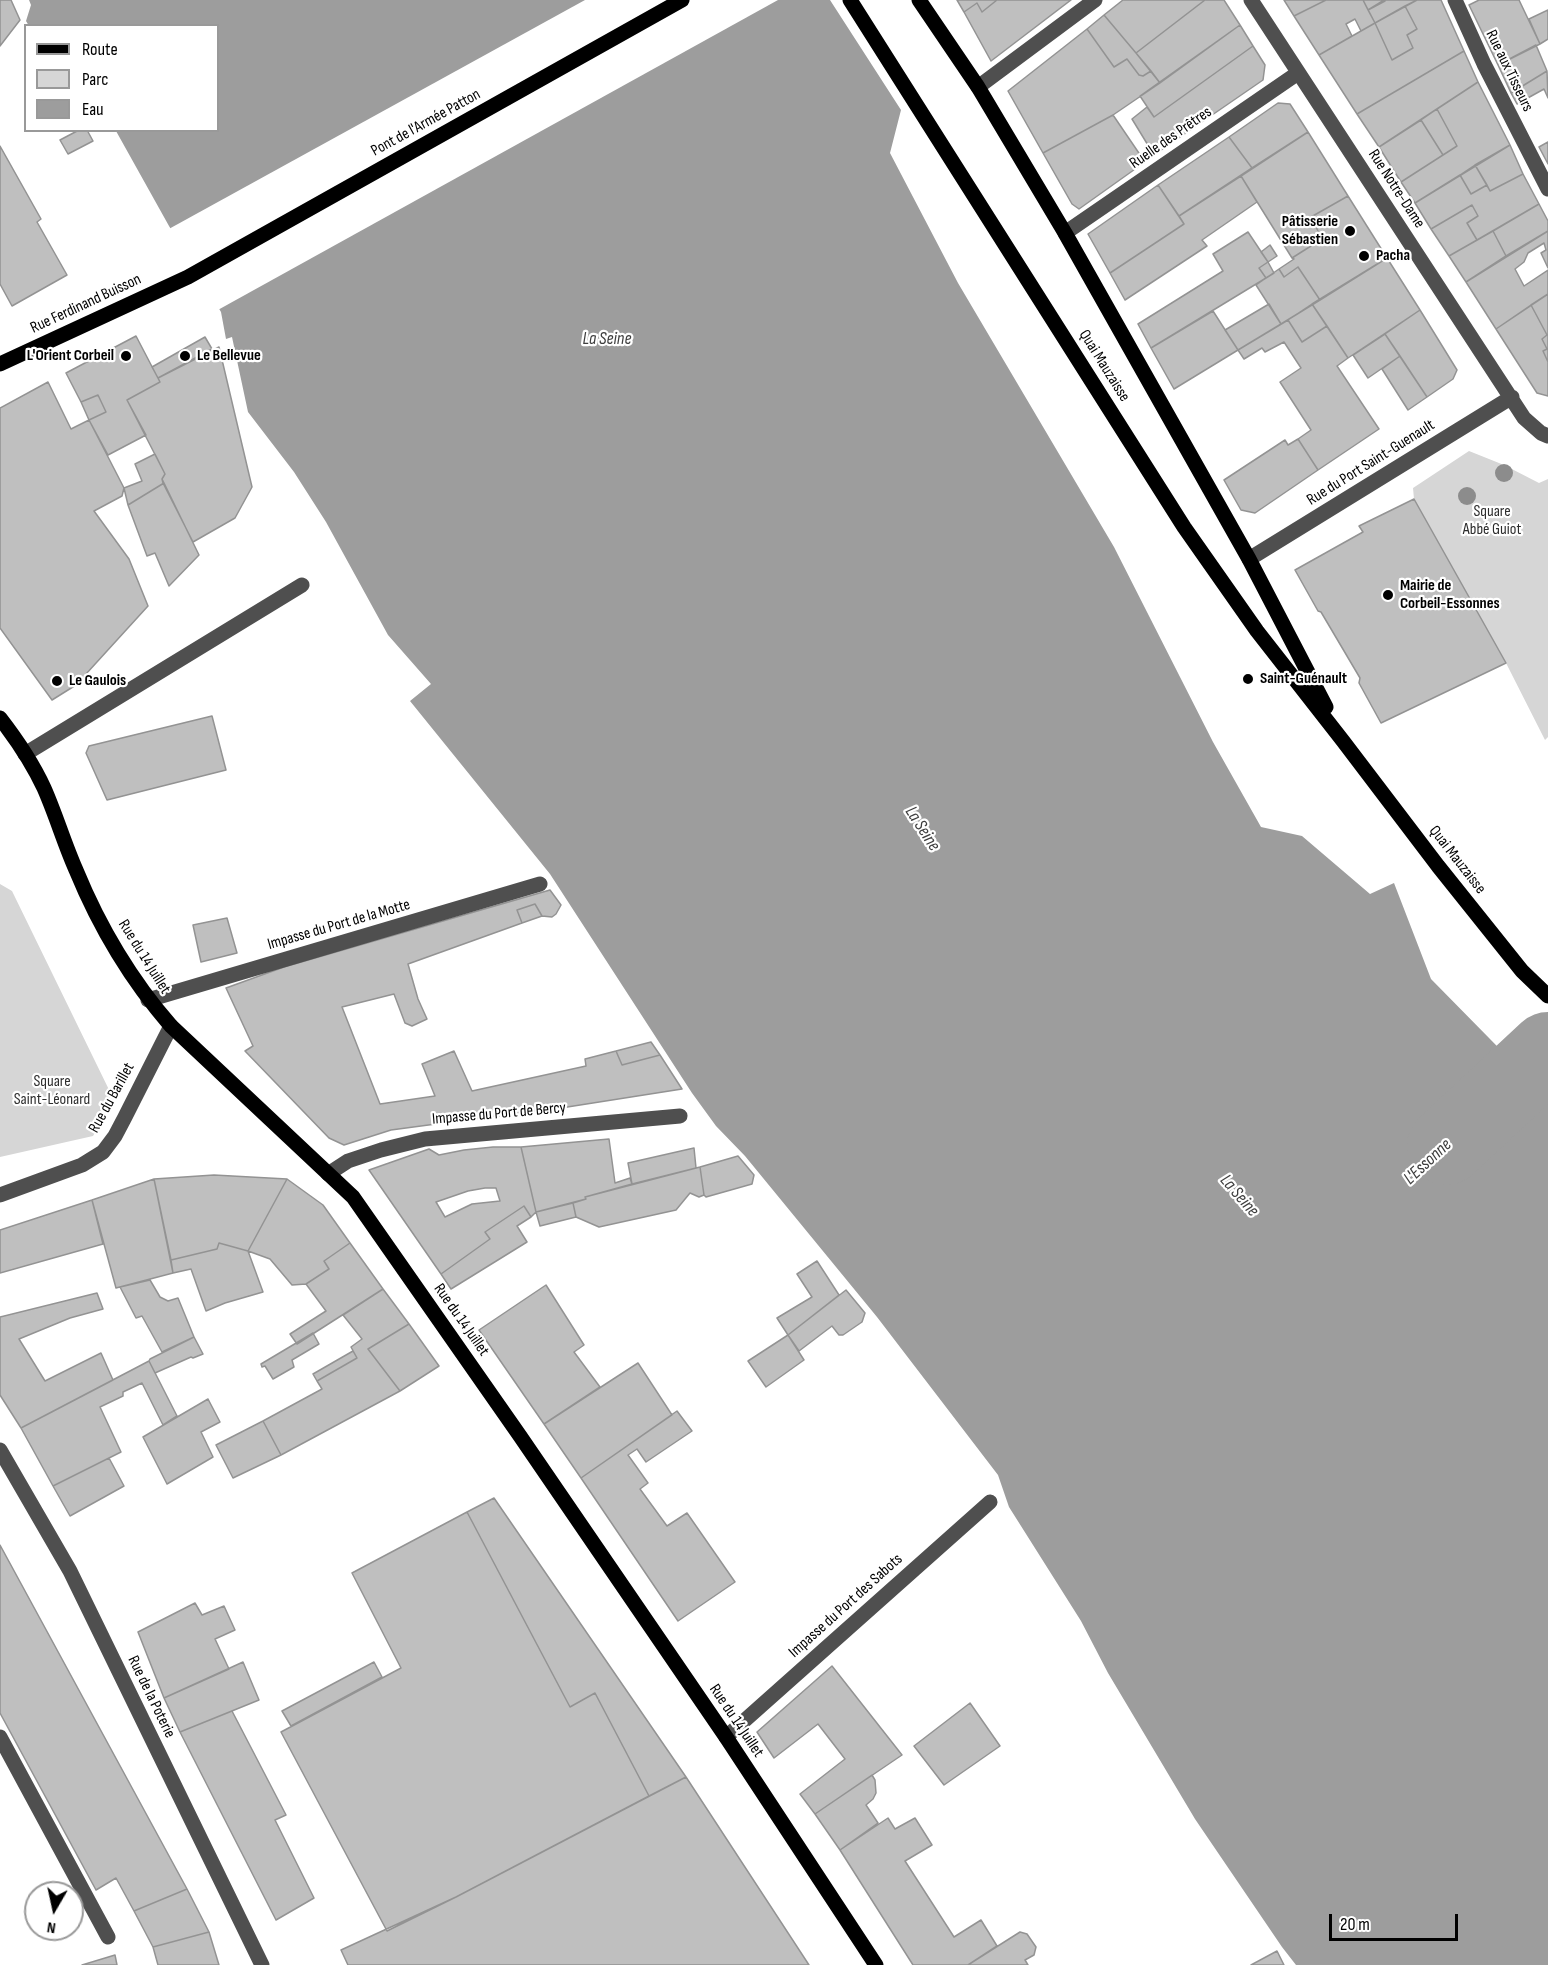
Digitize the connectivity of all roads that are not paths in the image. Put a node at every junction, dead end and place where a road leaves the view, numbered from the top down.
1 (682, 0) edge
2 (850, 0) edge
3 (919, 0) edge
4 (1095, 0) edge
5 (1251, 0) edge
6 (1455, 0) edge
7 (1298, 73) junction
8 (978, 87) junction
9 (1548, 189) edge
10 (1065, 233) junction
11 (188, 277) joint
12 (0, 364) edge
13 (1512, 398) junction
14 (1548, 436) edge
15 (1250, 559) junction
16 (302, 585) dead end
17 (0, 718) edge
18 (1343, 741) junction
19 (25, 754) junction
20 (540, 884) dead end
21 (1548, 996) edge
22 (148, 1000) junction
23 (171, 1026) junction
24 (680, 1116) dead end
25 (328, 1174) junction
26 (0, 1196) edge
27 (0, 1450) edge
28 (990, 1502) dead end
29 (0, 1737) edge
30 (726, 1737) junction
31 (108, 1937) dead end
32 (256, 1961) edge
33 (876, 1965) edge

1 - 11 main road, Pont de l'Armée Patton
2 - 18 main road, Quai Mauzaisse
3 - 8 main road, Quai Mauzaisse
4 - 8 street
5 - 7 street, Rue Notre-Dame
6 - 9 street, Rue aux Tisseurs
7 - 10 street, Ruelle des Prêtres
7 - 13 street, Rue Notre-Dame
8 - 10 main road, Quai Mauzaisse
10 - 15 main road, Quai Mauzaisse
11 - 12 main road, Rue Ferdinand Buisson
13 - 14 street, Rue Notre-Dame
13 - 15 street, Rue du Port Saint-Guenault
15 - 18 main road, Quai Mauzaisse
16 - 19 street
17 - 19 main road, Rue du 14 Juillet
18 - 21 main road, Quai Mauzaisse
19 - 22 main road, Rue du 14 Juillet
20 - 22 street, Impasse du Port de la Motte
22 - 23 main road, Rue du 14 Juillet
23 - 25 main road, Rue du 14 Juillet
23 - 26 street, Rue du Barillet
24 - 25 street, Impasse du Port de Bercy
25 - 30 main road, Rue du 14 Juillet
27 - 32 street, Rue de la Poterie
28 - 30 street, Impasse du Port des Sabots
29 - 31 street
30 - 33 main road, Rue du 14 Juillet

